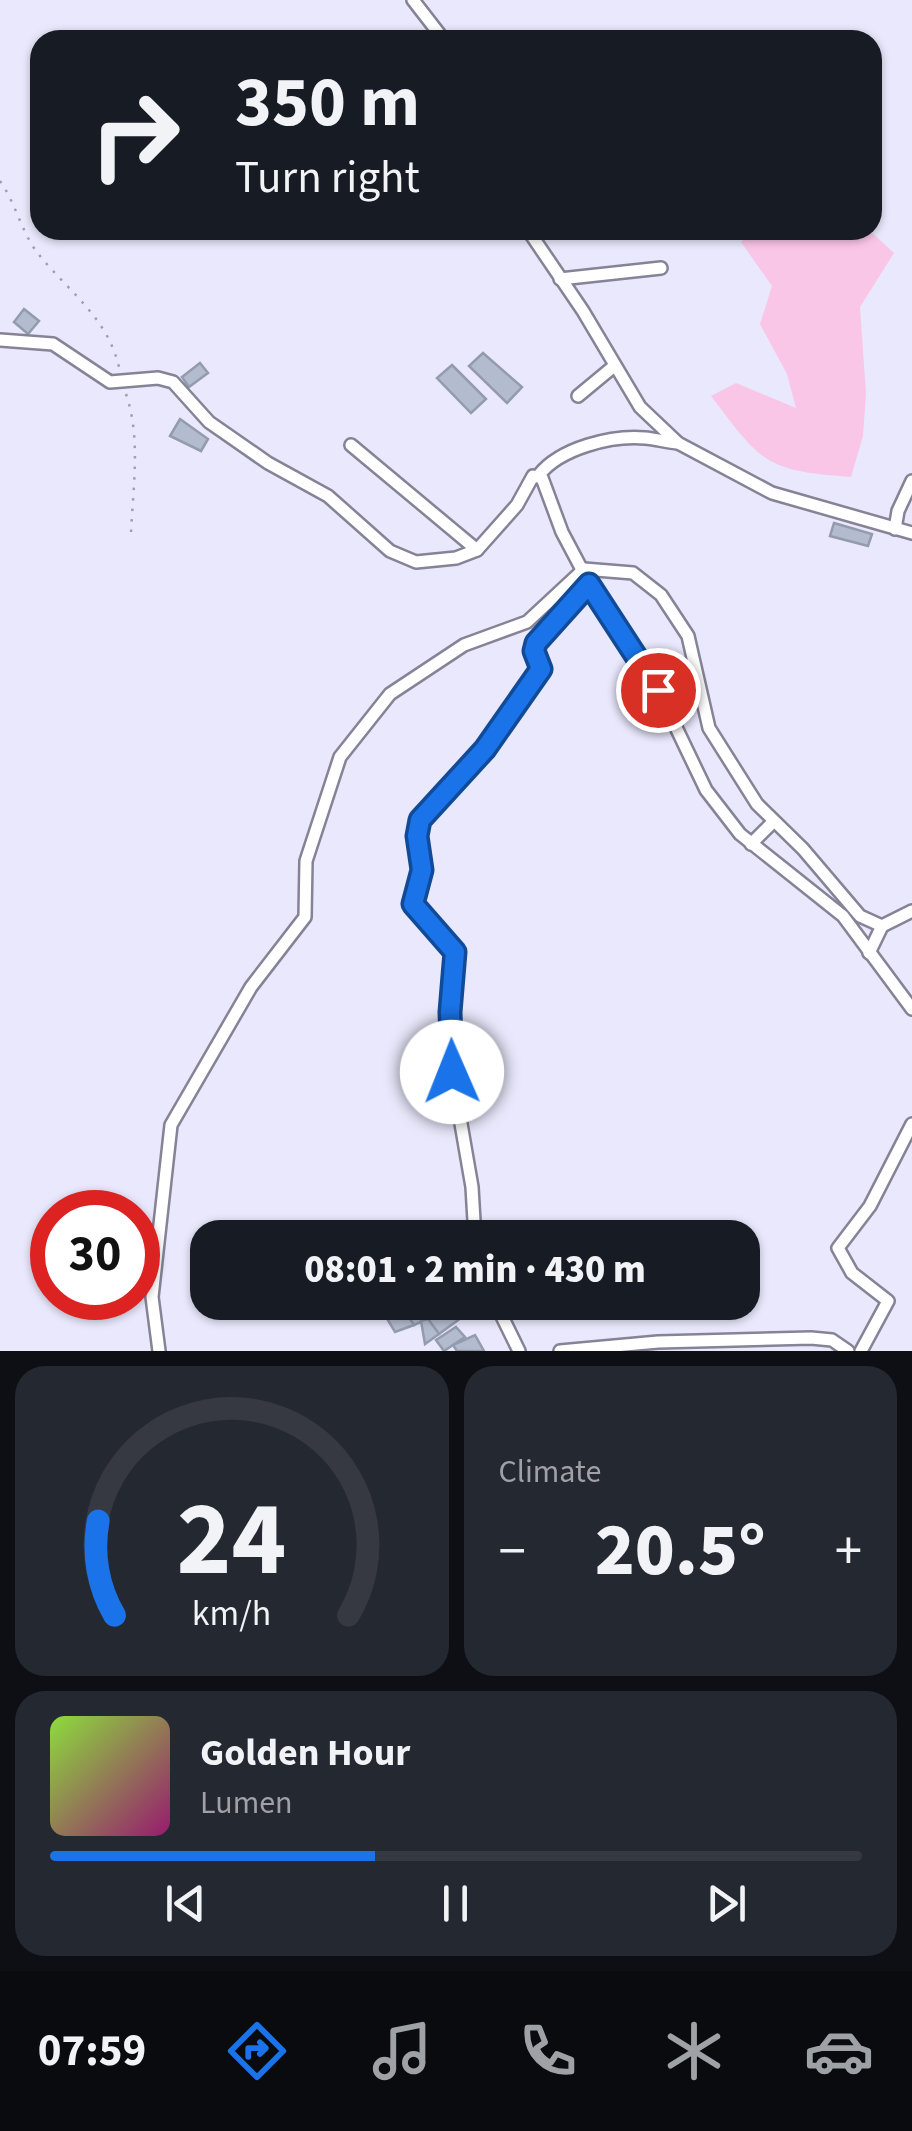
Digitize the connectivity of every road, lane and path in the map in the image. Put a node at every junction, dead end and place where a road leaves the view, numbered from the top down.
1 (413, 0) edge
2 (436, 30) edge
3 (0, 181) edge
4 (30, 239) edge
5 (30, 240) edge
6 (535, 240) edge
7 (661, 268) dead end
8 (560, 279) junction
9 (0, 340) edge
10 (613, 367) junction
11 (121, 380) junction
12 (578, 396) dead end
13 (678, 443) junction
14 (351, 445) dead end
15 (538, 475) junction
16 (912, 481) edge
17 (895, 529) junction
18 (912, 533) edge
19 (131, 534) dead end
20 (477, 550) junction
21 (584, 569) junction
22 (589, 584) junction
23 (774, 822) junction
24 (751, 844) junction
25 (912, 912) edge
26 (882, 926) junction
27 (869, 952) junction
28 (912, 1008) edge
29 (912, 1124) edge
30 (475, 1220) edge
31 (504, 1320) edge
32 (158, 1351) edge
33 (519, 1351) edge
34 (560, 1351) edge
35 (848, 1351) edge
36 (861, 1351) edge

1 - 2 street
3 - 4 path
5 - 11 path
6 - 8 street
7 - 8 street
8 - 10 street
9 - 11 street
10 - 12 street
10 - 13 street
11 - 19 path
11 - 20 street
13 - 15 street
13 - 17 street
14 - 20 street
15 - 20 street
15 - 21 street
16 - 17 street
17 - 18 street
21 - 22 street
21 - 23 street
21 - 32 street
22 - 24 street
22 - 30 street
23 - 24 street
23 - 26 street
24 - 27 street
25 - 26 street
26 - 27 street
27 - 28 street
29 - 36 street
31 - 33 street
34 - 35 street

